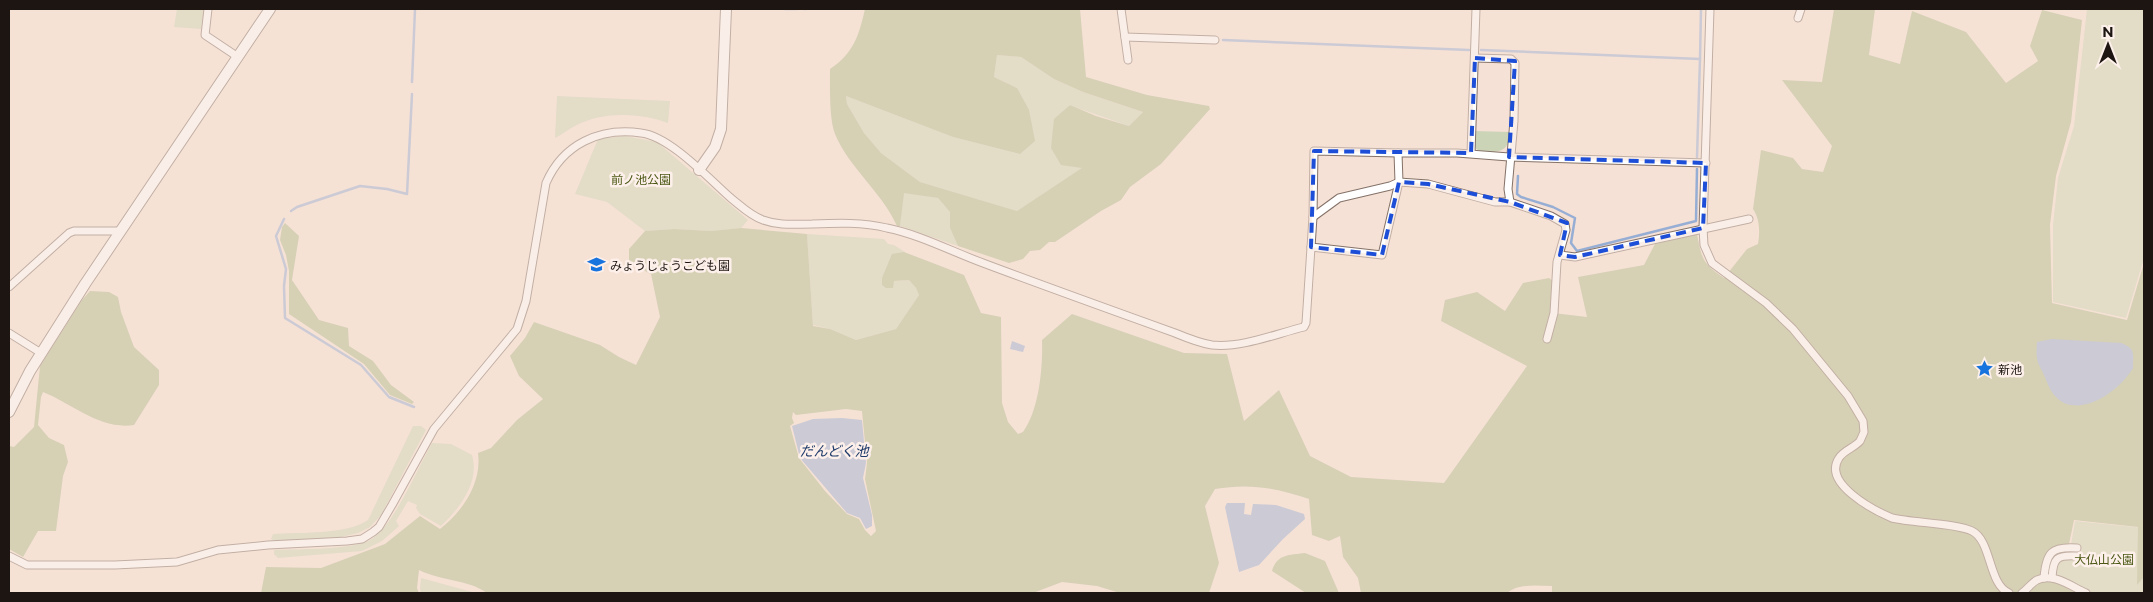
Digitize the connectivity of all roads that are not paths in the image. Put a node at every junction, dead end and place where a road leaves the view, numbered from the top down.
1 (208, 9) edge
2 (270, 9) edge
3 (726, 9) edge
4 (1121, 9) edge
5 (1476, 9) edge
6 (1710, 9) edge
7 (1801, 9) edge
8 (1798, 18) dead end
9 (1125, 37) junction
10 (1216, 40) dead end
11 (238, 57) junction
12 (1475, 58) junction
13 (1128, 60) dead end
14 (1398, 153) junction
15 (1471, 154) junction
16 (1509, 156) junction
17 (1706, 163) junction
18 (700, 170) junction
19 (1399, 182) junction
20 (1510, 202) junction
21 (1313, 217) junction
22 (1749, 218) dead end
23 (1703, 228) junction
24 (121, 231) junction
25 (1310, 247) junction
26 (1560, 255) junction
27 (9, 287) edge
28 (9, 333) edge
29 (1547, 339) dead end
30 (41, 354) junction
31 (9, 412) edge
32 (9, 556) edge
33 (2044, 578) junction
34 (2052, 578) junction
35 (2009, 593) edge
36 (2022, 593) edge
37 (2086, 593) edge

1 - 11 street
2 - 11 street
3 - 18 street
4 - 9 street
5 - 12 street
6 - 17 street
7 - 8 street
9 - 10 street
9 - 13 street
11 - 24 street
12 - 15 street
12 - 16 street
14 - 15 street
14 - 19 street
14 - 21 street
15 - 16 street
16 - 17 street
16 - 20 street
17 - 23 street
18 - 25 street
18 - 32 street
19 - 20 street
19 - 21 street
19 - 25 street
20 - 26 street
21 - 25 street
22 - 23 street
23 - 26 street
23 - 35 street
24 - 27 street
24 - 30 street
26 - 29 street
28 - 30 street
30 - 31 street
33 - 34 street
33 - 34 street
33 - 36 street
34 - 37 street

